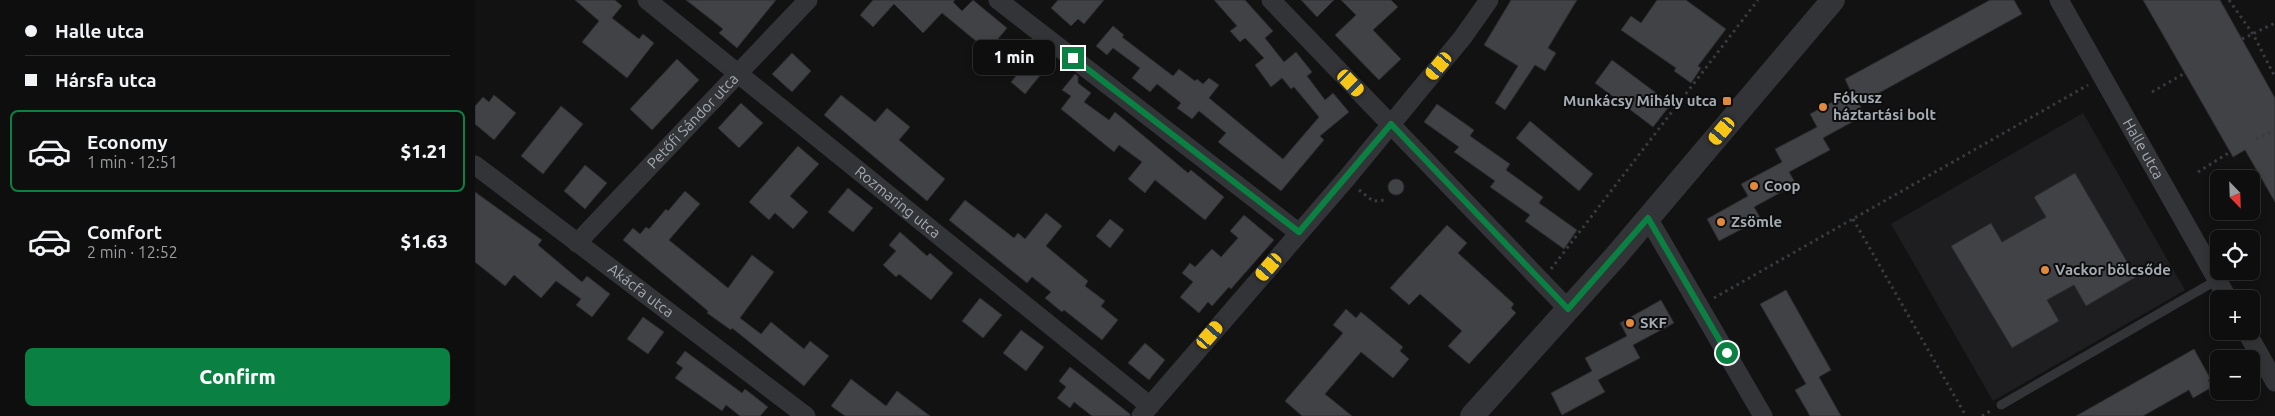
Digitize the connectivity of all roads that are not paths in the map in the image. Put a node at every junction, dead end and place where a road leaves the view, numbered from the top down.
1 (647, 0) edge
2 (808, 0) edge
3 (998, 0) edge
4 (1271, 0) edge
5 (1489, 0) edge
6 (1833, 0) edge
7 (2059, 0) edge
8 (739, 72) junction
9 (1391, 124) junction
10 (475, 165) edge
11 (1648, 218) junction
12 (1299, 232) junction
13 (577, 243) junction
14 (2210, 268) edge
15 (2217, 280) joint
16 (2223, 290) edge
17 (1568, 309) junction
18 (2251, 340) edge
19 (2275, 382) edge
20 (2001, 405) dead end
21 (1145, 411) edge
22 (806, 416) edge
23 (1472, 416) edge
24 (1763, 416) edge

1 - 8 street, Rozmaring utca
2 - 8 street, Petőfi Sándor utca
3 - 12 street
4 - 9 street
5 - 9 street
6 - 11 street
7 - 14 street, Halle utca
8 - 13 street, Petőfi Sándor utca
8 - 21 street, Rozmaring utca
9 - 12 street
9 - 17 street
10 - 13 street, Akácfa utca
11 - 17 street
11 - 24 street
12 - 21 street
13 - 22 street, Akácfa utca
15 - 16 street, Halle utca
15 - 20 lane
17 - 23 street
18 - 19 street

